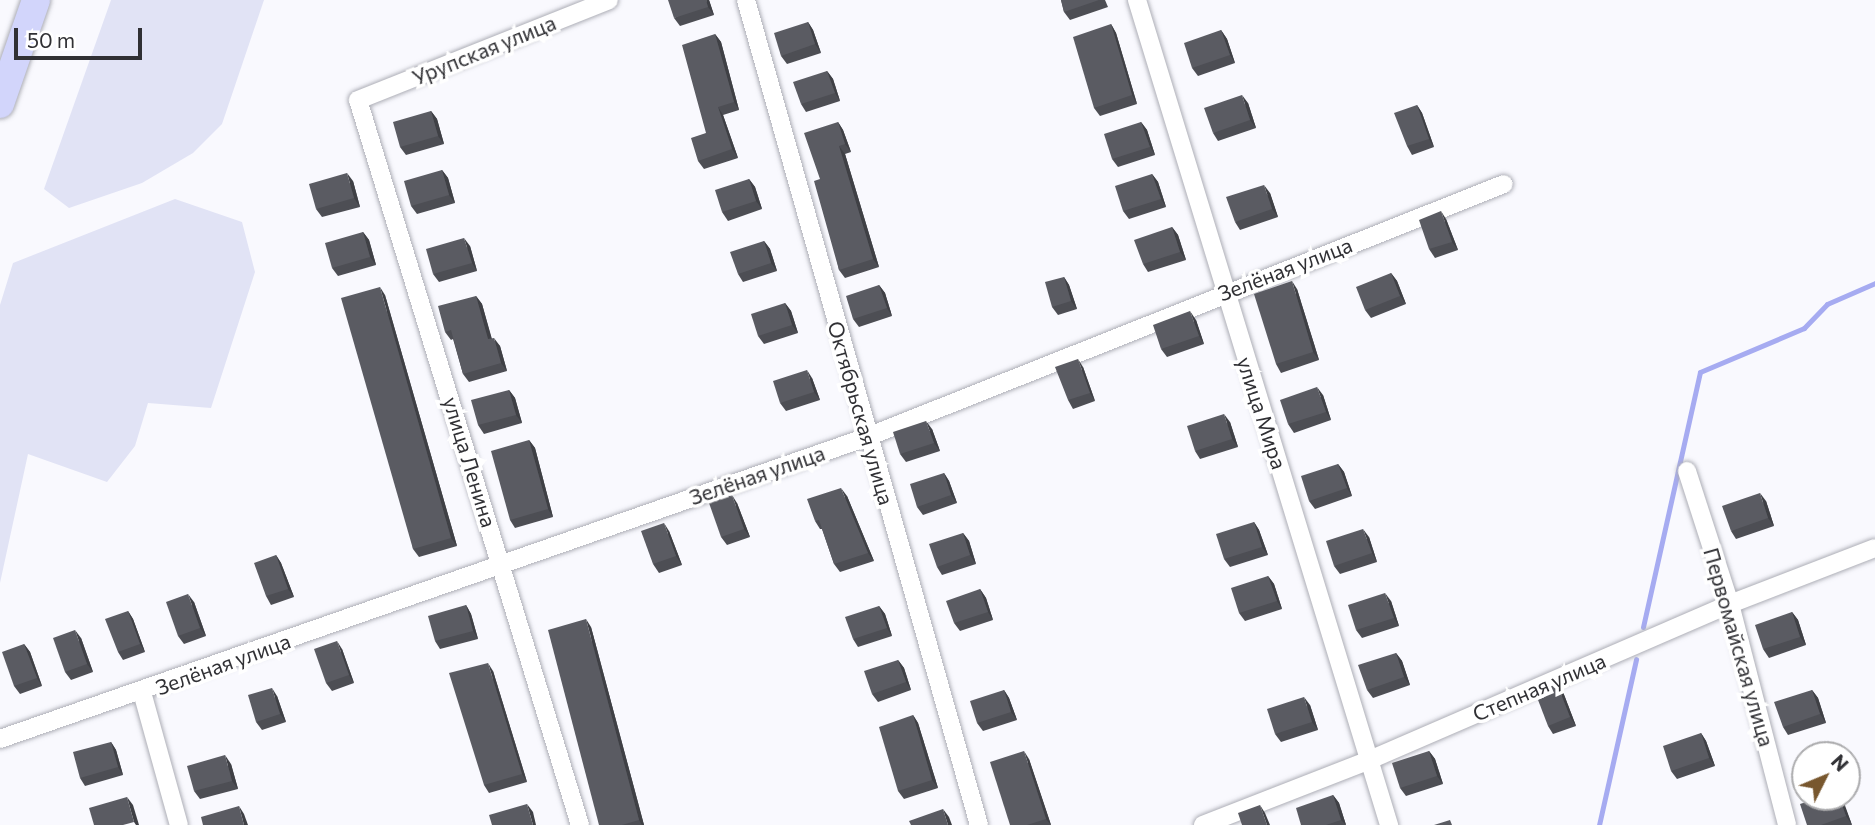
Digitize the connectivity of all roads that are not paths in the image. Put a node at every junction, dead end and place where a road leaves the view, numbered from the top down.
1 (36, 0) edge
2 (609, 0) edge
3 (746, 0) edge
4 (1137, 0) edge
5 (358, 100) joint
6 (0, 104) edge
7 (1504, 184) dead end
8 (1223, 293) junction
9 (867, 436) junction
10 (1686, 471) dead end
11 (1875, 548) edge
12 (502, 565) junction
13 (1730, 604) junction
14 (142, 692) junction
15 (0, 739) edge
16 (1372, 759) junction
17 (179, 825) edge
18 (580, 825) edge
19 (979, 825) edge
20 (1203, 825) edge
21 (1389, 825) edge
22 (1787, 825) edge

1 - 6 main road
2 - 5 street, Урупская улица
3 - 9 street, Октябрьская улица
4 - 8 street, улица Мира
5 - 12 street, улица Ленина
7 - 8 street, Зелёная улица
8 - 9 street, Зелёная улица
8 - 16 street, улица Мира
9 - 12 street, Зелёная улица
9 - 19 street, Октябрьская улица
10 - 13 street, Первомайская улица
11 - 13 street, Степная улица
12 - 14 street, Зелёная улица
12 - 18 street, улица Ленина
13 - 16 street, Степная улица
13 - 22 street, Первомайская улица
14 - 15 street, Зелёная улица
14 - 17 street
16 - 20 street, Степная улица
16 - 21 street, улица Мира

